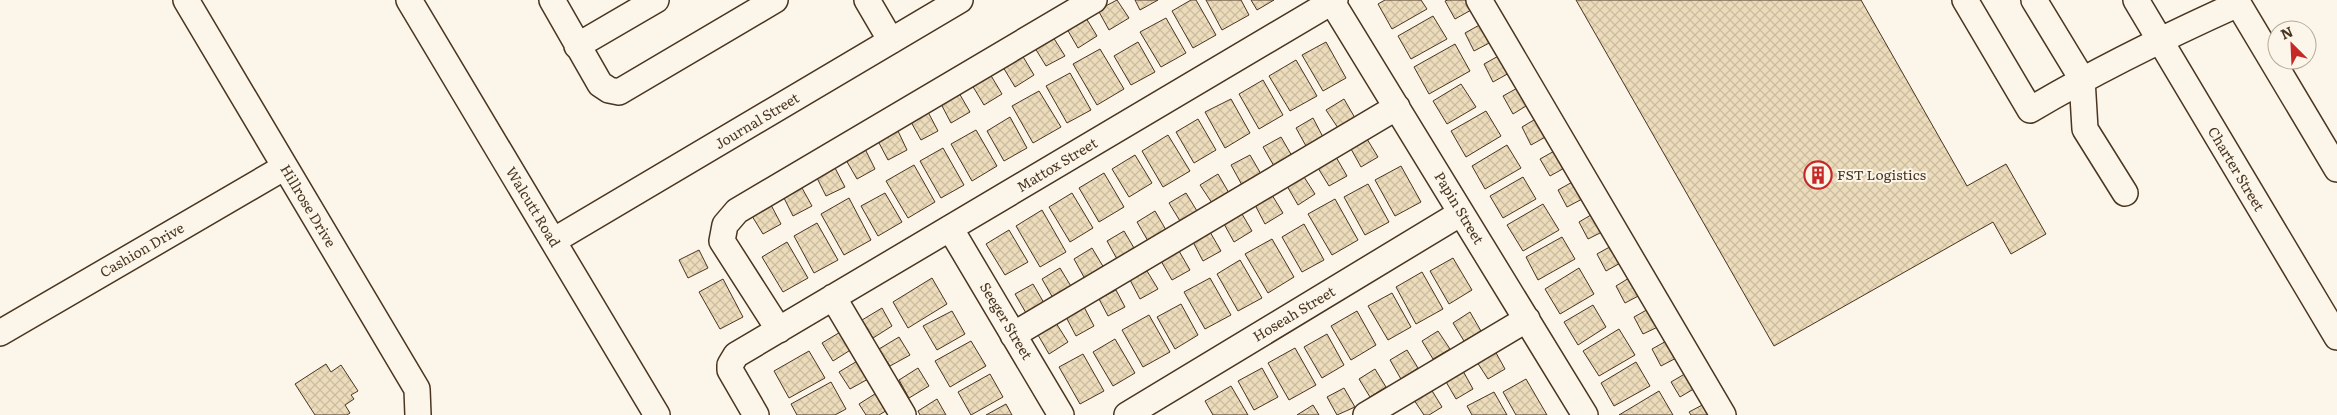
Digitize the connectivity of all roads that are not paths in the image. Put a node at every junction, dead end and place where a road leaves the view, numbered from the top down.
1 (186, 0) edge
2 (408, 0) edge
3 (552, 0) edge
4 (656, 0) edge
5 (775, 0) edge
6 (867, 0) edge
7 (960, 0) edge
8 (1094, 0) edge
9 (1479, 0) edge
10 (1965, 0) edge
11 (2034, 0) edge
12 (2136, 0) edge
13 (1334, 1) edge
14 (2237, 2) edge
15 (2159, 40) junction
16 (891, 41) junction
17 (578, 46) junction
18 (2082, 79) junction
19 (1397, 107) junction
20 (285, 167) junction
21 (2337, 169) edge
22 (2125, 193) dead end
23 (1461, 213) junction
24 (950, 228) junction
25 (553, 241) junction
26 (834, 297) junction
27 (1527, 319) junction
28 (779, 330) junction
29 (0, 334) edge
30 (1013, 335) junction
31 (2337, 338) edge
32 (418, 415) edge
33 (656, 415) edge
34 (756, 415) edge
35 (903, 415) edge
36 (1061, 415) edge
37 (1127, 415) edge
38 (1366, 415) edge
39 (1585, 415) edge
40 (1723, 415) edge

1 - 20 street, Hillrose Drive
2 - 25 street, Walcutt Road
3 - 17 street
4 - 17 street
5 - 17 street
6 - 16 street
7 - 16 street, Journal Street
8 - 28 street
9 - 40 street
10 - 18 street
11 - 18 street
12 - 15 street, Charter Street
13 - 19 street, Papin Street
13 - 24 street, Mattox Street
14 - 15 street
14 - 21 street
15 - 18 street
15 - 31 street, Charter Street
16 - 25 street, Journal Street
18 - 22 street
19 - 23 street, Papin Street
19 - 30 street
20 - 29 street, Cashion Drive
20 - 32 street, Hillrose Drive
23 - 27 street, Papin Street
23 - 37 street, Hoseah Street
24 - 26 street, Mattox Street
24 - 30 street, Seeger Street
25 - 33 street, Walcutt Road
26 - 28 street, Mattox Street
26 - 35 street
27 - 38 street
27 - 39 street, Papin Street
28 - 34 street, Mattox Street
30 - 36 street, Seeger Street

